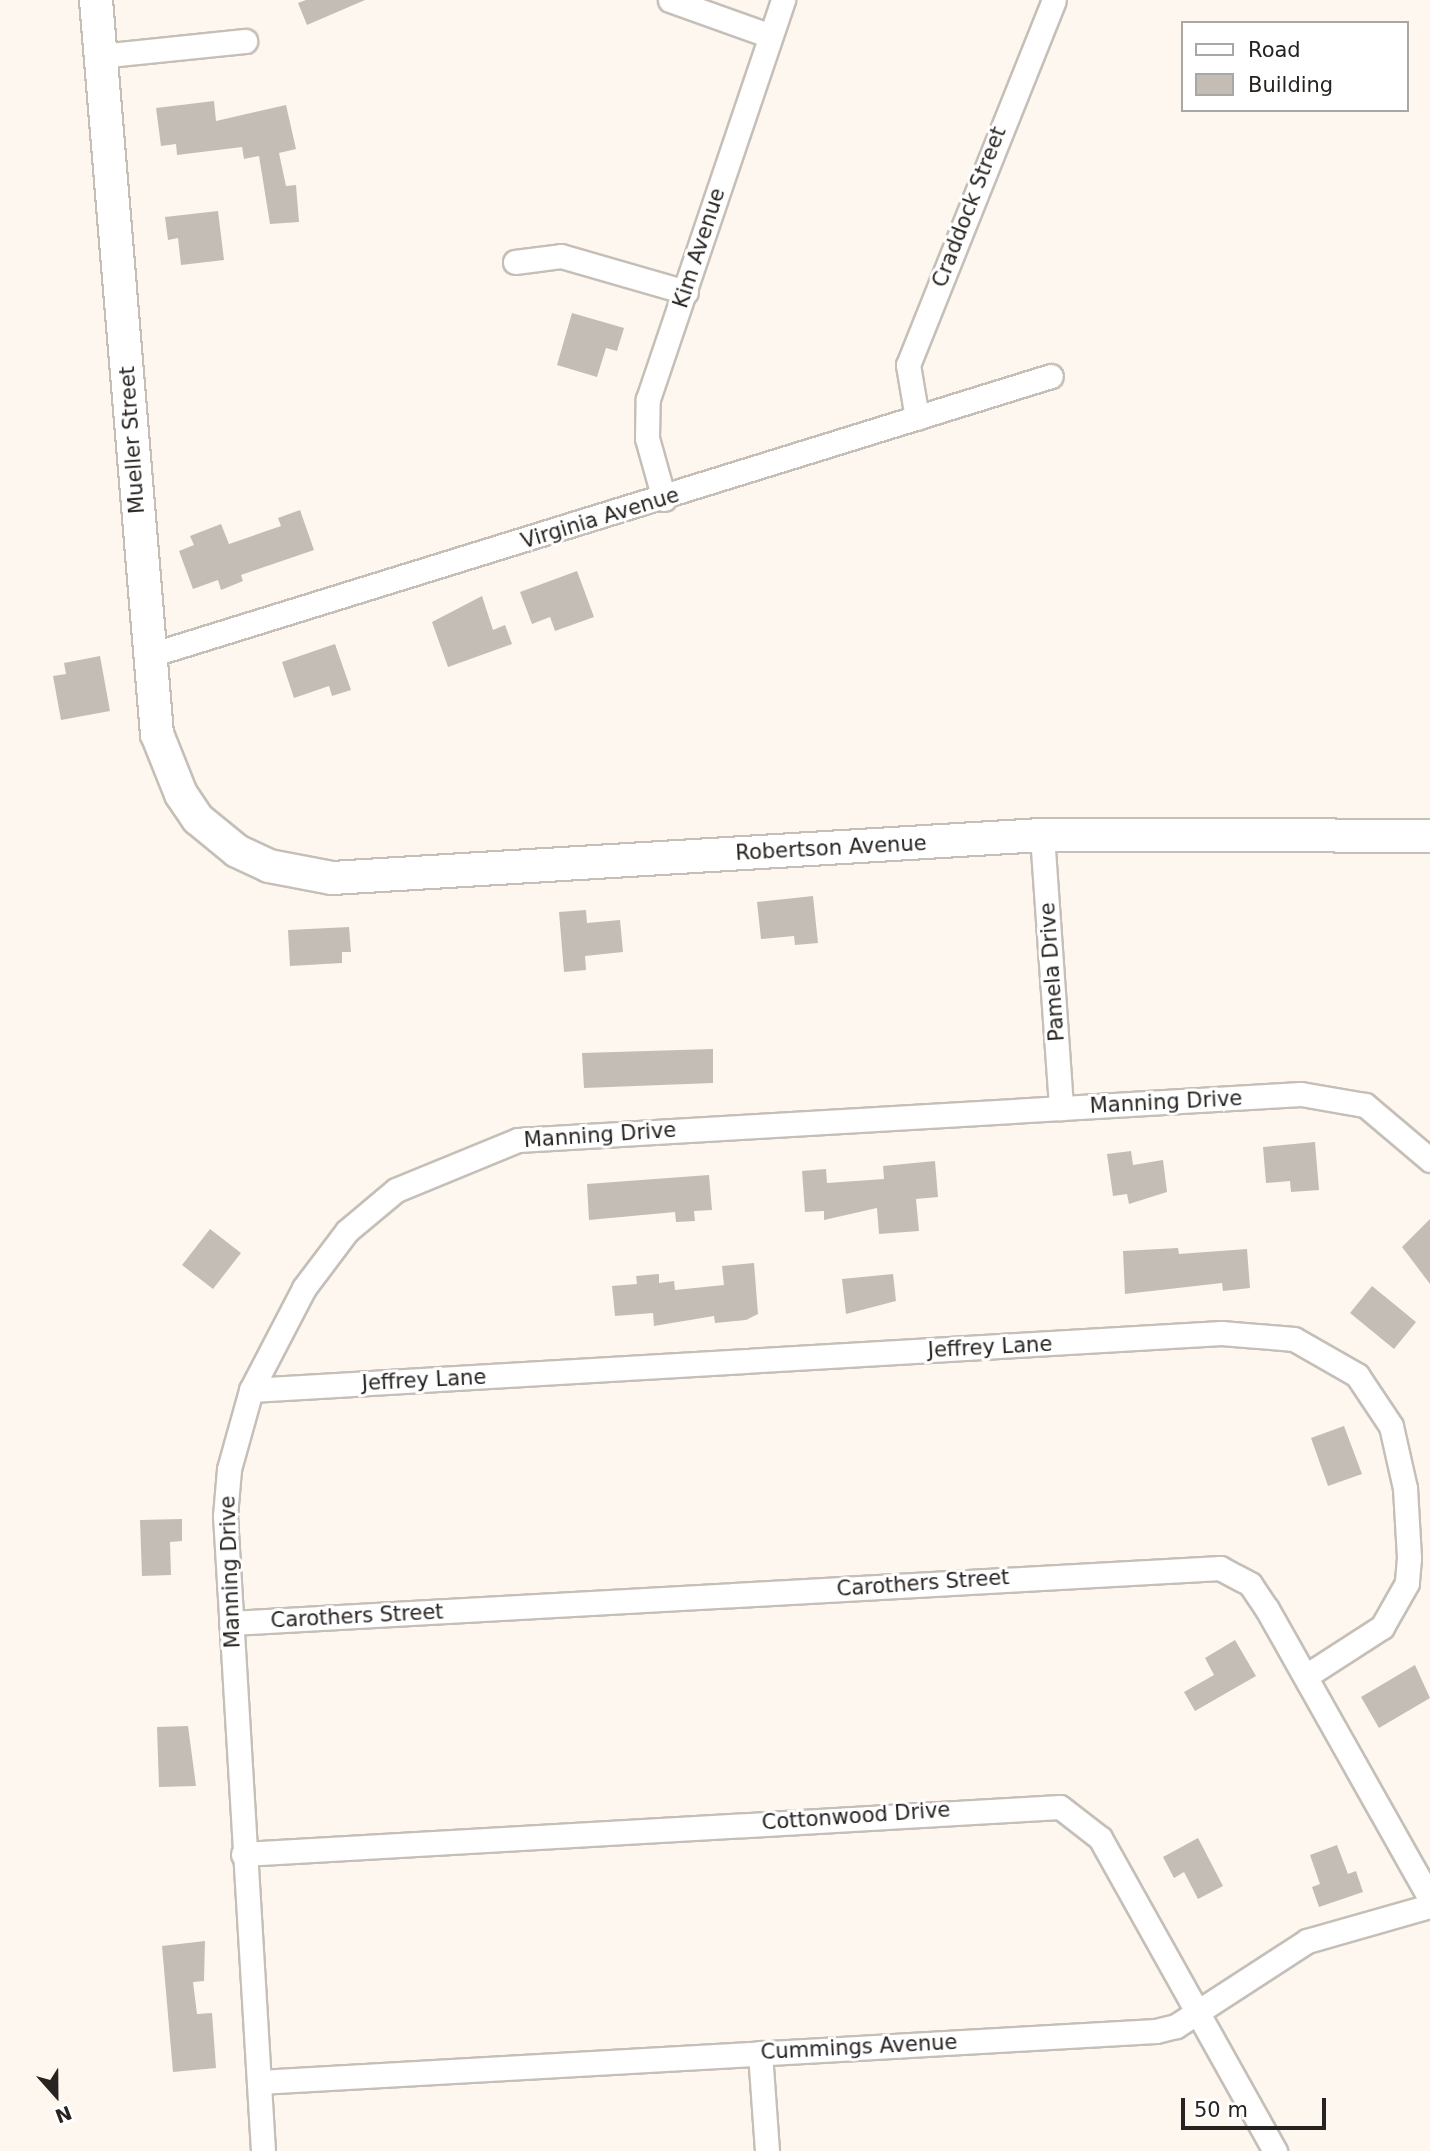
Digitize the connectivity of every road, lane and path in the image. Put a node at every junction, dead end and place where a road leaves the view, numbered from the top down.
1 (96, 0) edge
2 (670, 0) edge
3 (783, 0) edge
4 (1054, 0) edge
5 (768, 35) junction
6 (245, 41) dead end
7 (100, 56) junction
8 (515, 262) dead end
9 (685, 292) junction
10 (1052, 376) dead end
11 (917, 418) junction
12 (664, 499) junction
13 (147, 656) junction
14 (1042, 835) junction
15 (1430, 836) edge
16 (237, 851) joint
17 (1061, 1108) junction
18 (1430, 1160) edge
19 (251, 1390) junction
20 (231, 1623) junction
21 (1306, 1676) junction
22 (243, 1854) junction
23 (1430, 1898) edge
24 (1430, 1906) edge
25 (1198, 2013) junction
26 (760, 2053) junction
27 (258, 2082) junction
28 (263, 2151) edge
29 (767, 2151) edge
30 (1275, 2151) edge

1 - 7 street, Mueller Street
2 - 5 street
3 - 5 street, Kim Avenue
4 - 11 street, Craddock Street
5 - 9 street, Kim Avenue
6 - 7 street
7 - 13 street, Mueller Street
8 - 9 street
9 - 12 street, Kim Avenue
10 - 11 street, Virginia Avenue
11 - 12 street, Virginia Avenue
12 - 13 street, Virginia Avenue
13 - 16 street, Mueller Street
14 - 15 street, Robertson Avenue
14 - 16 street, Robertson Avenue
14 - 17 street, Pamela Drive
17 - 18 street, Manning Drive
17 - 19 street, Manning Drive
19 - 20 street, Manning Drive
19 - 21 street, Jeffrey Lane
20 - 21 street, Carothers Street
20 - 22 street, Manning Drive
21 - 23 street, Carothers Street
22 - 25 street, Cottonwood Drive
22 - 27 street, Manning Drive
24 - 25 street, Cummings Avenue
25 - 26 street, Cummings Avenue
25 - 30 street, Cottonwood Drive
26 - 27 street, Cummings Avenue
26 - 29 street
27 - 28 street, Manning Drive

